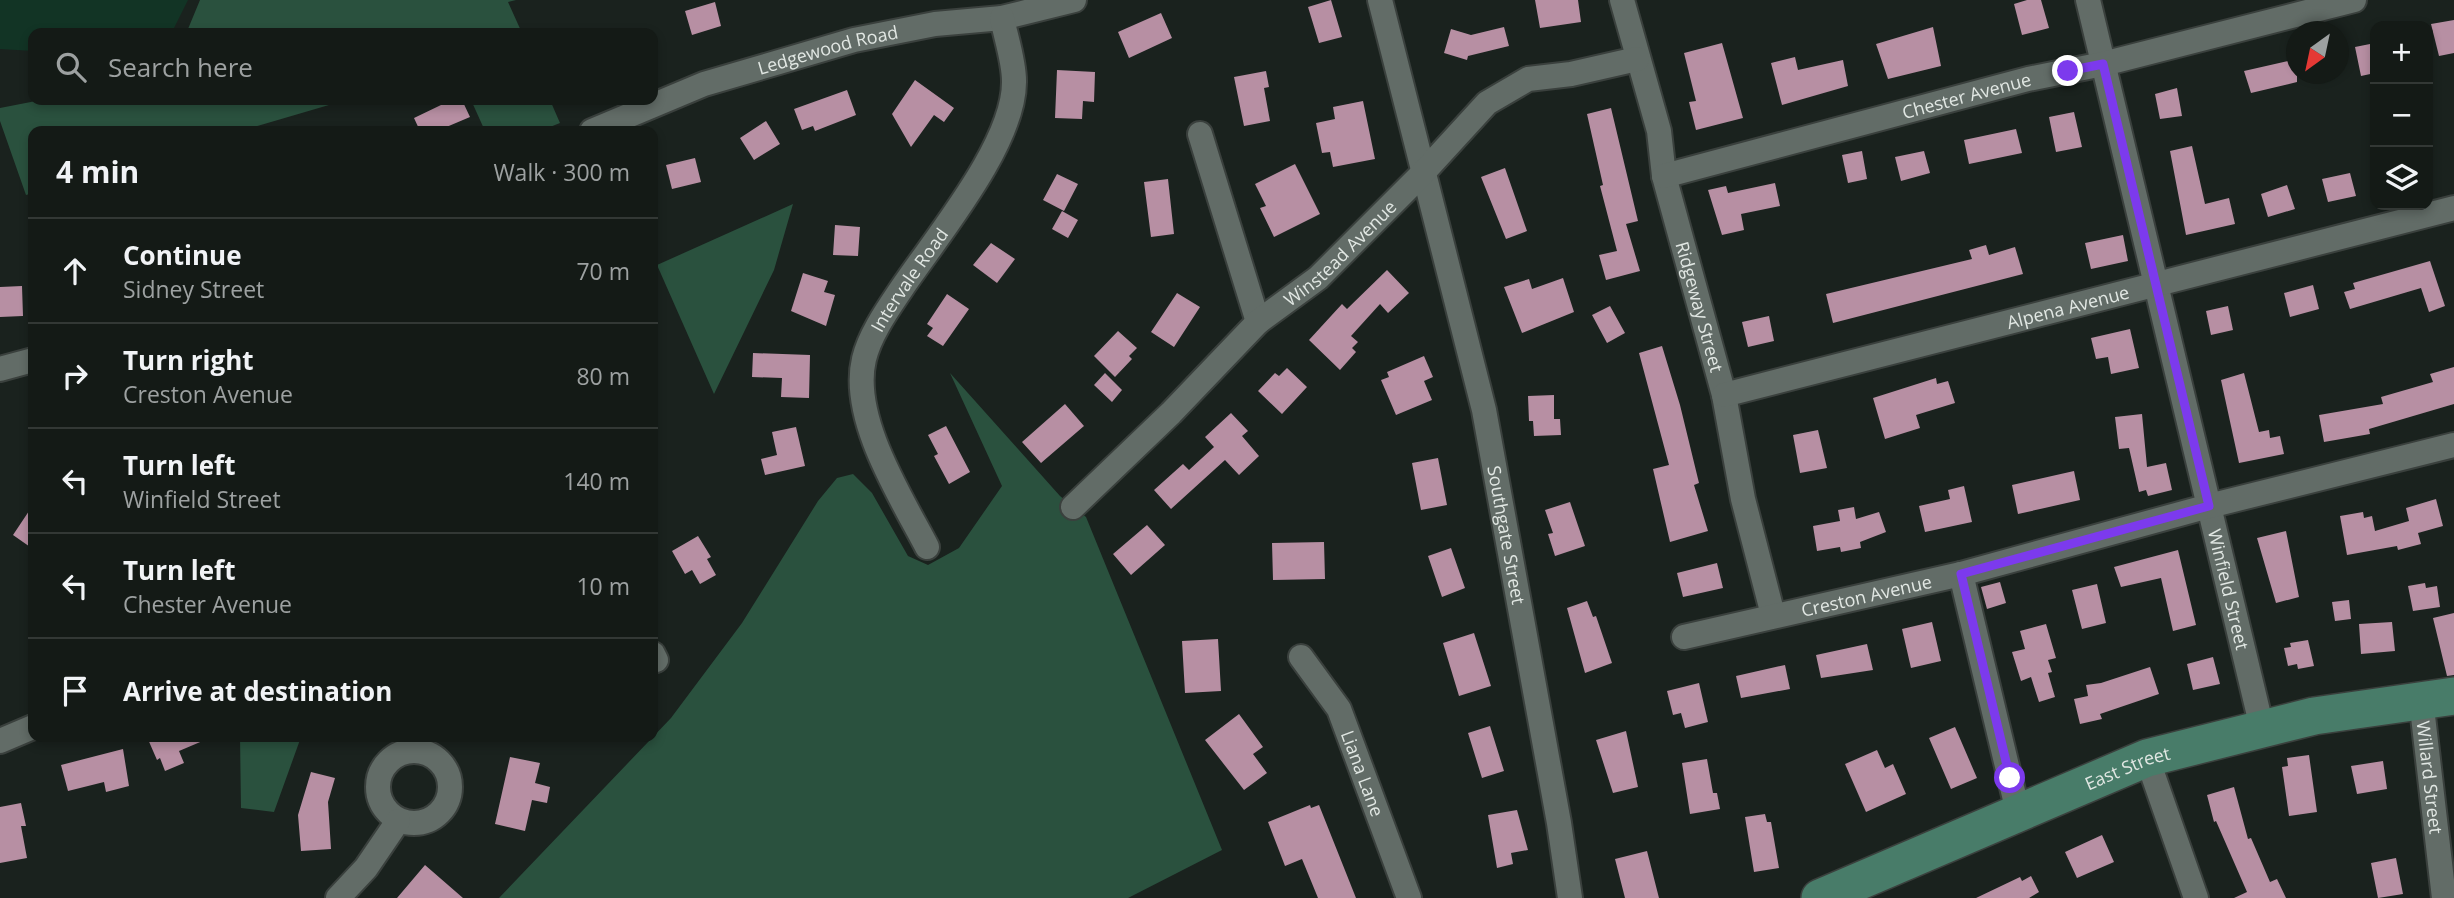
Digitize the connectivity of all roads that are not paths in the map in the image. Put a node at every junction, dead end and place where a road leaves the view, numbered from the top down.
1 (1074, 0) edge
2 (1380, 0) edge
3 (1622, 0) edge
4 (2088, 0) edge
5 (2354, 0) edge
6 (934, 12) edge
7 (1002, 18) junction
8 (1637, 59) junction
9 (2103, 64) junction
10 (658, 103) edge
11 (654, 105) edge
12 (604, 126) edge
13 (1200, 134) dead end
14 (1422, 174) junction
15 (1664, 176) junction
16 (2454, 208) edge
17 (2157, 283) junction
18 (1258, 323) junction
19 (28, 361) edge
20 (0, 369) edge
21 (1724, 395) junction
22 (2454, 445) edge
23 (2209, 506) junction
24 (1073, 507) dead end
25 (927, 547) dead end
26 (1961, 574) junction
27 (1773, 615) junction
28 (1684, 637) dead end
29 (1301, 657) dead end
30 (2438, 697) edge
31 (2262, 728) junction
32 (28, 729) edge
33 (0, 741) edge
34 (2147, 758) junction
35 (2018, 812) junction
36 (398, 821) dead end
37 (338, 898) edge
38 (1409, 898) edge
39 (1570, 898) edge
40 (1820, 898) edge
41 (2196, 898) edge
42 (2444, 898) edge

1 - 7 street, Ledgewood Road
2 - 14 street, Southgate Street
3 - 8 street, Ridgeway Street
4 - 9 street, Winfield Street
5 - 9 street, Chester Avenue
6 - 7 street, Ledgewood Road
6 - 10 street, Ledgewood Road
7 - 25 street, Intervale Road
8 - 14 street, Winstead Avenue
8 - 15 street, Ridgeway Street
9 - 15 street, Chester Avenue
9 - 17 street, Winfield Street
11 - 12 street, Ledgewood Road
13 - 18 street
14 - 18 street, Winstead Avenue
14 - 39 street, Southgate Street
15 - 21 street, Ridgeway Street
16 - 17 street, Alpena Avenue
17 - 21 street, Alpena Avenue
17 - 23 street, Winfield Street
18 - 24 street, Winstead Avenue
19 - 20 street
21 - 27 street, Ridgeway Street
22 - 23 street, Creston Avenue
23 - 26 street, Creston Avenue
23 - 31 street, Winfield Street
26 - 27 street, Creston Avenue
26 - 35 street
27 - 28 street, Creston Avenue
29 - 38 street, Liana Lane
30 - 31 main road, East Street
30 - 42 street, Willard Street
31 - 34 main road, East Street
32 - 33 street
34 - 35 main road, East Street
34 - 41 street
35 - 40 main road, East Street
36 - 37 street

